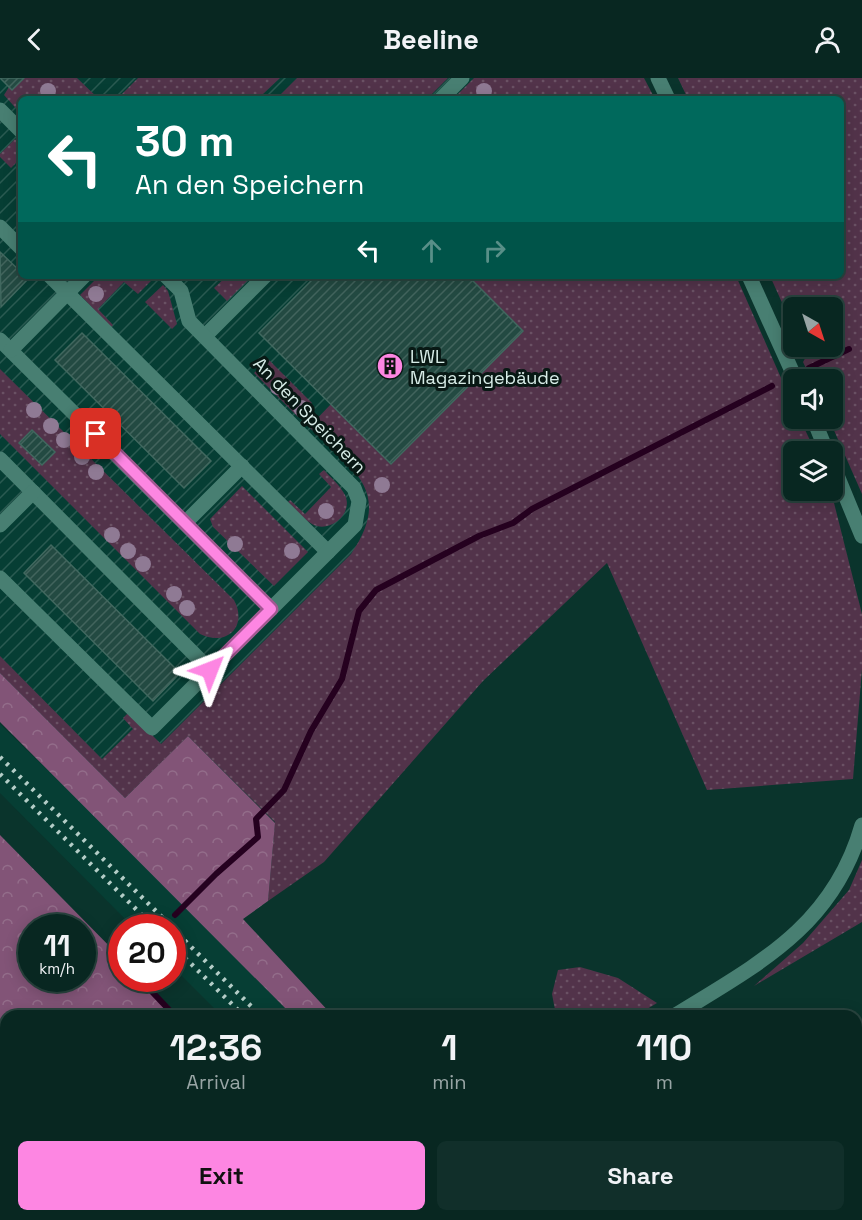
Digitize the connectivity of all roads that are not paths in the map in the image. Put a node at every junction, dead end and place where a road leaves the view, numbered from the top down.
1 (462, 78) edge
2 (658, 78) edge
3 (444, 96) edge
4 (667, 96) edge
5 (0, 110) edge
6 (18, 128) edge
7 (0, 227) edge
8 (18, 245) edge
9 (53, 279) edge
10 (81, 279) edge
11 (169, 279) edge
12 (262, 279) edge
13 (750, 279) edge
14 (67, 293) junction
15 (205, 336) junction
16 (5, 345) edge
17 (791, 369) edge
18 (0, 459) edge
19 (242, 466) junction
20 (843, 490) edge
21 (33, 492) junction
22 (184, 523) junction
23 (0, 525) edge
24 (862, 536) edge
25 (328, 552) junction
26 (0, 578) edge
27 (271, 609) junction
28 (210, 670) junction
29 (862, 825) edge
30 (684, 1010) edge

1 - 3 street
2 - 4 street
5 - 6 street
7 - 8 street
9 - 14 street
10 - 14 street
11 - 15 street, An den Speichern
12 - 15 street
13 - 17 street
14 - 16 street
14 - 19 street
15 - 25 street, An den Speichern
16 - 22 street
18 - 21 street
19 - 22 street
19 - 25 street
20 - 24 street
21 - 23 street
21 - 28 street
22 - 27 street
25 - 27 street, An den Speichern
26 - 28 street, An den Speichern
27 - 28 street, An den Speichern
29 - 30 street

